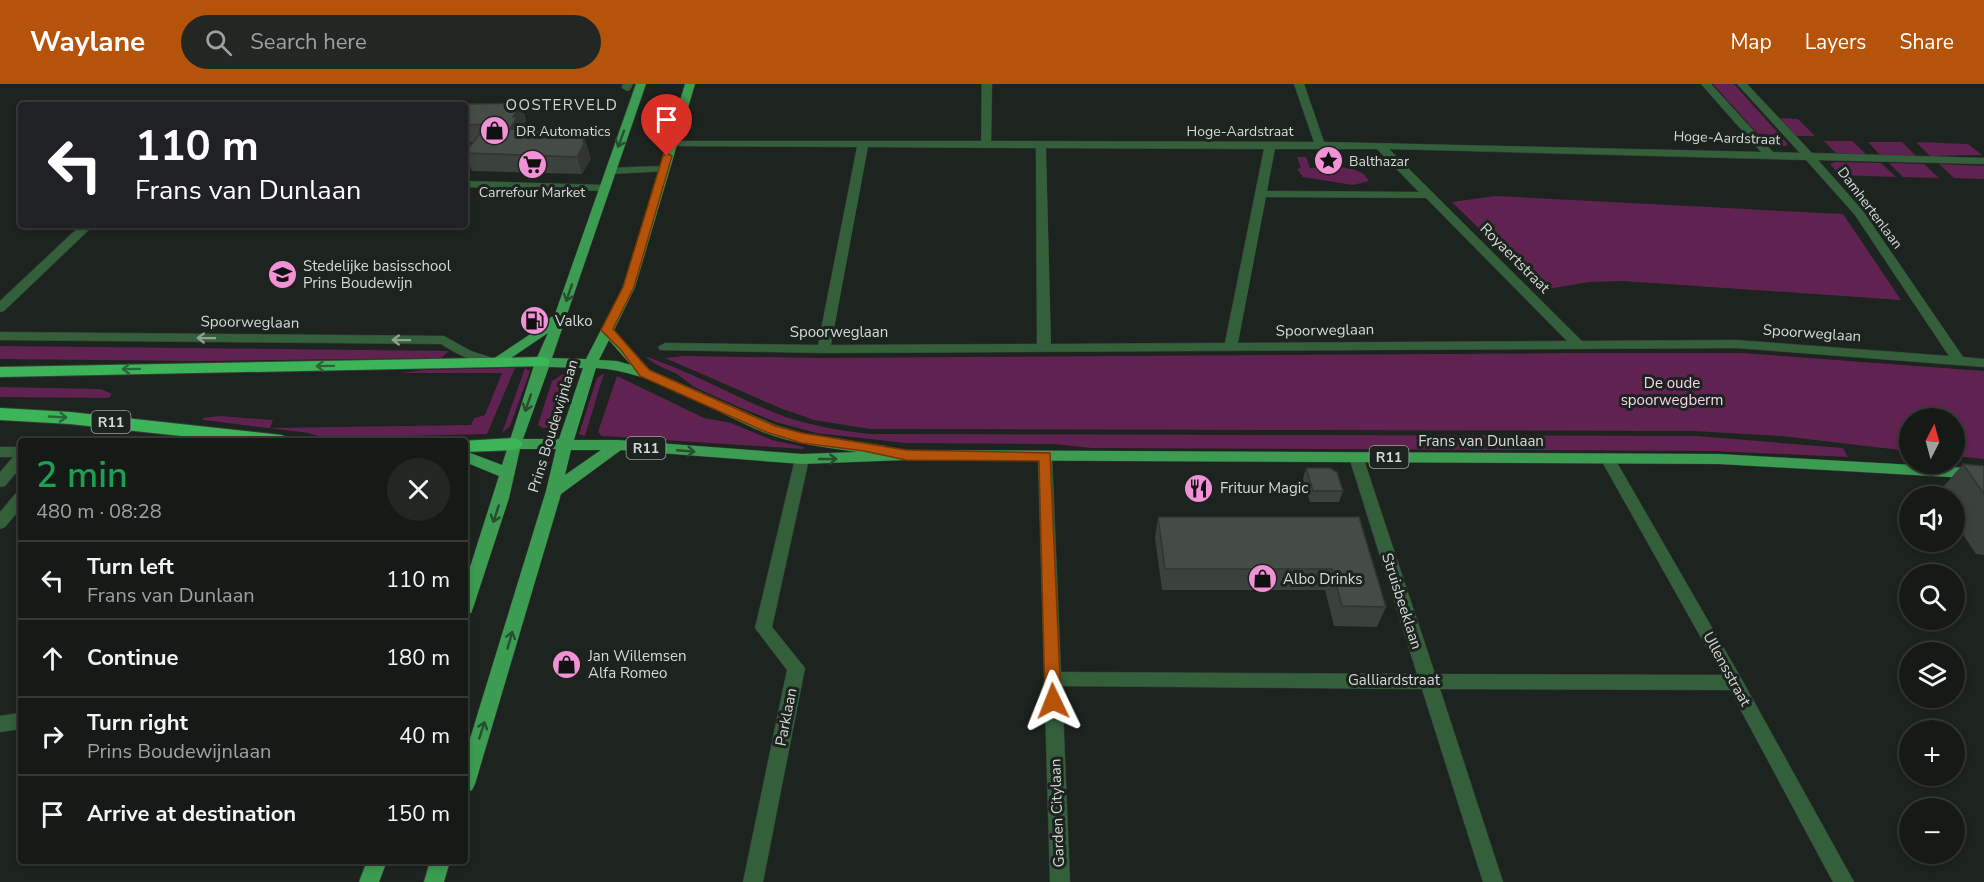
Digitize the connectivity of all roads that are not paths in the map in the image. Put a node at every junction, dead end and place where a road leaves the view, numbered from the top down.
1 (640, 84) edge
2 (690, 84) edge
3 (987, 84) edge
4 (1299, 84) edge
5 (1707, 84) edge
6 (1742, 84) edge
7 (672, 143) junction
8 (863, 143) junction
9 (986, 144) junction
10 (1041, 145) junction
11 (1270, 146) junction
12 (1320, 146) junction
13 (1380, 146) junction
14 (1769, 154) junction
15 (1809, 156) junction
16 (1984, 161) edge
17 (663, 169) junction
18 (610, 171) junction
19 (468, 184) edge
20 (604, 188) junction
21 (1259, 194) junction
22 (1428, 195) junction
23 (85, 228) edge
24 (0, 308) edge
25 (561, 315) junction
26 (607, 330) junction
27 (0, 336) edge
28 (1578, 344) junction
29 (665, 347) dead end
30 (1044, 347) junction
31 (1231, 347) junction
32 (824, 349) junction
33 (1959, 361) junction
34 (542, 362) junction
35 (494, 363) junction
36 (591, 363) junction
37 (1984, 363) edge
38 (0, 372) edge
39 (645, 373) junction
40 (0, 414) edge
41 (253, 438) edge
42 (514, 444) junction
43 (565, 444) junction
44 (618, 445) junction
45 (468, 446) edge
46 (0, 452) edge
47 (18, 452) edge
48 (906, 455) junction
49 (1045, 456) junction
50 (468, 457) edge
51 (1356, 457) junction
52 (1607, 458) junction
53 (802, 459) junction
54 (18, 461) edge
55 (506, 473) junction
56 (1984, 474) edge
57 (0, 482) edge
58 (554, 491) junction
59 (18, 501) edge
60 (0, 523) edge
61 (468, 599) edge
62 (1052, 679) junction
63 (1428, 680) junction
64 (1736, 683) junction
65 (18, 721) edge
66 (0, 724) edge
67 (468, 775) edge
68 (376, 864) edge
69 (439, 864) edge
70 (369, 882) edge
71 (434, 882) edge
72 (753, 882) edge
73 (1060, 882) edge
74 (1493, 882) edge
75 (1844, 882) edge

1 -> 18 main road, Prins Boudewijnlaan
2 - 7 main road, Prins Boudewijnlaan
3 - 9 street
4 - 12 street
5 - 14 street
6 - 15 street, Damhertenlaan
7 - 8 street, Hoge-Aardstraat
7 - 17 main road, Prins Boudewijnlaan
8 - 9 street, Hoge-Aardstraat
8 - 32 street
9 - 10 street, Hoge-Aardstraat
10 - 11 street, Hoge-Aardstraat
10 - 30 street
11 - 12 street, Hoge-Aardstraat
11 - 21 street
12 - 13 street, Hoge-Aardstraat
13 - 14 street, Hoge-Aardstraat
13 - 22 street, Royaertstraat
14 - 15 street, Hoge-Aardstraat
15 - 16 street, Hoge-Aardstraat
15 - 33 street, Damhertenlaan
17 - 18 street
17 - 26 main road, Prins Boudewijnlaan
18 - 20 main road, Prins Boudewijnlaan
19 - 20 street
20 -> 25 main road, Prins Boudewijnlaan
21 - 22 street
21 - 31 street
22 - 28 street, Royaertstraat
23 - 24 street
25 - 34 main road, Prins Boudewijnlaan
25 - 35 main road
26 - 36 main road, Prins Boudewijnlaan
26 - 39 main road
35 -> 27 street, Spoorweglaan
28 - 31 street, Spoorweglaan
28 - 33 street, Spoorweglaan
29 - 32 street, Spoorweglaan
30 - 31 street, Spoorweglaan
30 - 32 street, Spoorweglaan
33 - 37 street, Spoorweglaan
34 - 35 highway, R11
34 - 36 main road, Frans van Dunlaan / R11
34 -> 42 main road, Prins Boudewijnlaan
35 -> 38 highway, R11
36 - 39 main road, Frans van Dunlaan / R11
36 - 43 main road, Prins Boudewijnlaan
39 - 48 main road, Frans van Dunlaan / R11
40 -> 41 highway, R11
42 - 43 main road, Frans van Dunlaan / R11
42 - 45 highway, R11
42 - 55 main road, Prins Boudewijnlaan
43 - 44 main road, Frans van Dunlaan / R11
43 - 58 main road, Prins Boudewijnlaan
44 -> 53 main road, Frans van Dunlaan / R11
44 - 58 main road
46 - 47 street
48 - 49 main road, Frans van Dunlaan / R11
53 -> 48 main road, Frans van Dunlaan / R11
49 - 51 main road, Frans van Dunlaan / R11
49 - 62 street, Garden Citylaan
50 - 55 main road
51 - 52 main road, Frans van Dunlaan / R11
51 - 63 street, Struisbeeklaan
52 - 56 main road, Frans van Dunlaan / R11
52 - 64 street, Ullensstraat
53 - 72 street, Parklaan
54 - 57 street
55 -> 61 main road, Prins Boudewijnlaan
67 -> 58 main road, Prins Boudewijnlaan
59 - 60 street
62 - 63 street, Galliardstraat
62 - 73 street, Garden Citylaan
63 - 64 street, Galliardstraat
63 - 74 street, Struisbeeklaan
64 - 75 street, Ullensstraat
65 - 66 street
68 - 70 main road
69 - 71 main road

